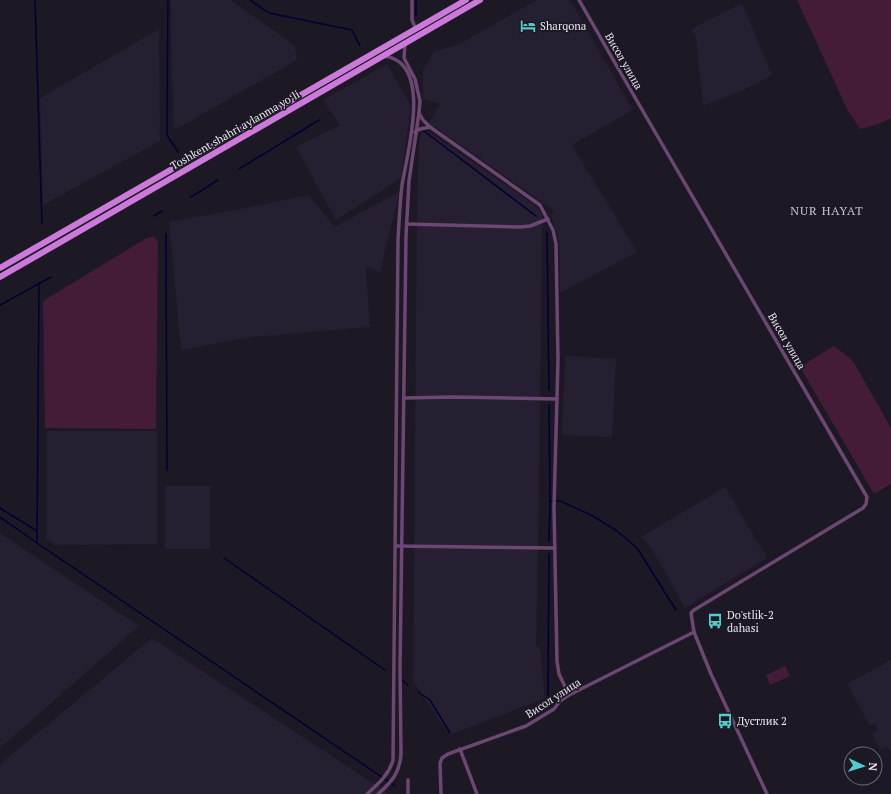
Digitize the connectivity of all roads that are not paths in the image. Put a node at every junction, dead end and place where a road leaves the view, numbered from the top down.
1 (412, 0) edge
2 (466, 0) edge
3 (480, 0) edge
4 (579, 0) edge
5 (416, 29) junction
6 (405, 43) junction
7 (382, 56) junction
8 (419, 113) junction
9 (264, 115) junction
10 (269, 122) junction
11 (430, 127) junction
12 (415, 132) junction
13 (548, 219) junction
14 (407, 224) junction
15 (0, 268) edge
16 (0, 277) edge
17 (397, 335) junction
18 (405, 335) junction
19 (404, 398) junction
20 (557, 399) junction
21 (396, 546) junction
22 (403, 546) junction
23 (555, 548) junction
24 (694, 632) junction
25 (569, 695) junction
26 (460, 749) junction
27 (392, 760) junction
28 (400, 760) junction
29 (408, 780) dead end
30 (367, 794) edge
31 (378, 794) edge
32 (408, 794) edge
33 (440, 794) edge
34 (477, 794) edge
35 (767, 794) edge

1 - 5 street
2 - 5 highway, Toshkent shahri aylanma yoʻli
3 - 6 highway, Toshkent shahri aylanma yoʻli
4 - 24 street, Висол улица
5 - 9 highway, Toshkent shahri aylanma yoʻli
6 - 7 highway, Toshkent shahri aylanma yoʻli
6 - 8 street
7 - 10 highway, Toshkent shahri aylanma yoʻli
7 - 17 street
8 - 11 street
8 - 12 street
9 - 10 highway
9 - 15 highway, Toshkent shahri aylanma yoʻli
10 - 16 highway, Toshkent shahri aylanma yoʻli
11 - 12 street
11 - 13 street
12 - 14 street
13 - 14 street
13 - 20 street
14 - 18 street
17 - 18 street
17 - 21 street
18 - 19 street
19 - 20 street
19 - 22 street
20 - 23 street
21 - 22 street
21 - 27 street
22 - 23 street
22 - 28 street
23 - 25 street
24 - 25 street, Висол улица
24 - 35 street
25 - 26 street, Висол улица
26 - 33 street, Висол улица
26 - 34 street
27 - 28 street
27 - 30 street
28 - 31 street
29 - 32 street

